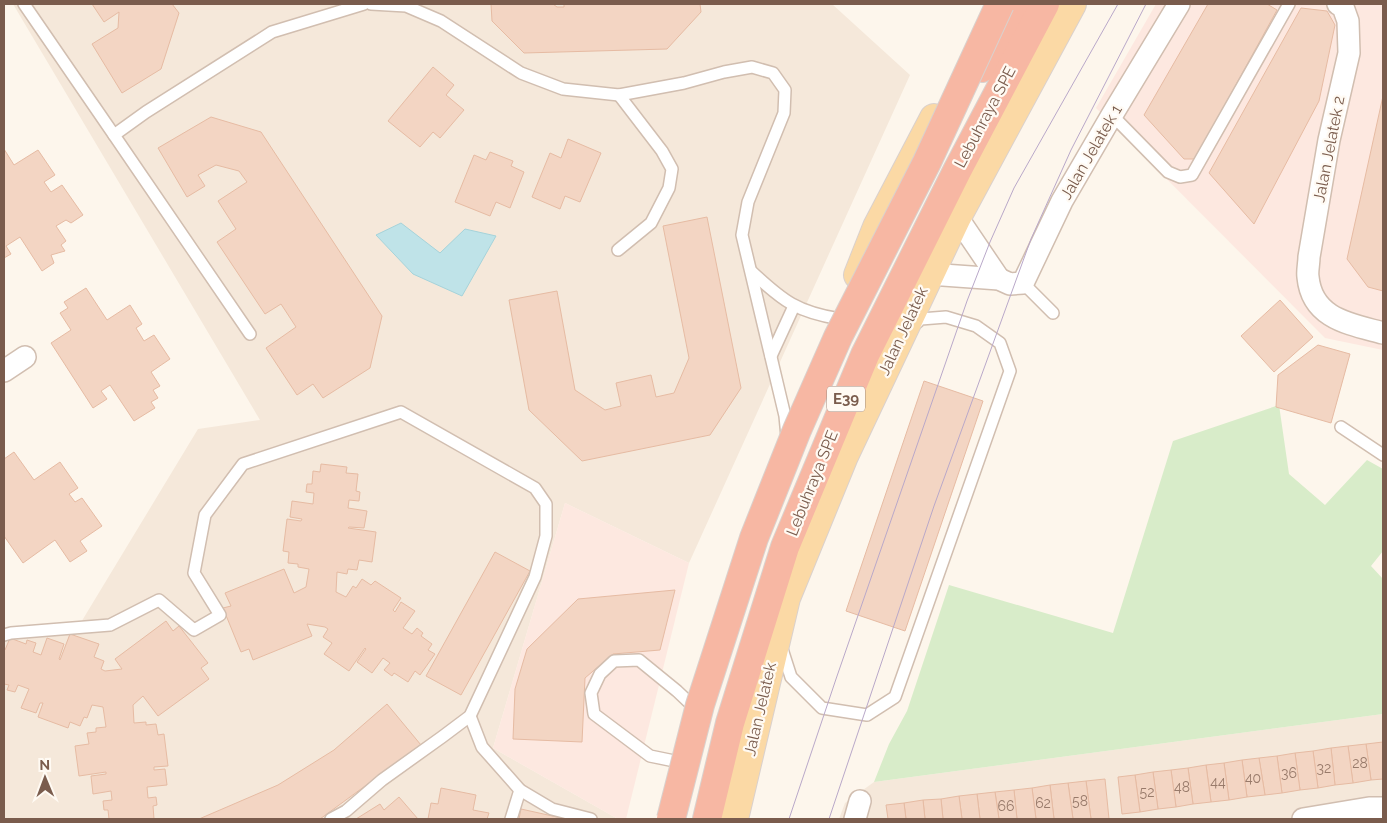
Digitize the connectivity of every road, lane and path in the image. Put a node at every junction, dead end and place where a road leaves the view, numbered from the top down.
1 (24, 4) edge
2 (364, 4) edge
3 (371, 4) edge
4 (1000, 4) edge
5 (1004, 4) edge
6 (1018, 4) edge
7 (1045, 4) edge
8 (1072, 4) edge
9 (1179, 4) edge
10 (1289, 4) edge
11 (1338, 4) edge
12 (619, 94) junction
13 (1112, 115) junction
14 (114, 135) junction
15 (927, 162) junction
16 (956, 218) junction
17 (618, 250) dead end
18 (752, 272) junction
19 (929, 274) junction
20 (999, 279) junction
21 (1023, 283) junction
22 (794, 306) junction
23 (1053, 313) dead end
24 (840, 319) junction
25 (1383, 333) edge
26 (250, 334) dead end
27 (901, 335) junction
28 (771, 356) junction
29 (25, 357) dead end
30 (4, 371) edge
31 (1340, 427) dead end
32 (788, 448) junction
33 (1383, 454) edge
34 (778, 634) junction
35 (4, 635) edge
36 (700, 713) junction
37 (470, 716) junction
38 (684, 763) junction
39 (520, 790) junction
40 (1383, 808) edge
41 (332, 819) edge
42 (511, 819) edge
43 (591, 819) edge
44 (671, 819) edge
45 (707, 819) edge
46 (734, 819) edge
47 (1303, 819) edge

1 - 14 lane
2 - 14 lane
3 - 12 lane
4 - 15 highway, bridge
5 - 24 main road
6 - 15 highway, bridge
7 - 45 highway, Lebuhraya SPE / E39
8 - 16 main road, Jalan Jelatek
9 - 13 street, Jalan Jelatek 1
10 - 13 lane
11 - 25 street, Jalan Jelatek 2
12 - 17 lane
12 - 18 lane
13 - 21 street, Jalan Jelatek 1
14 - 26 lane
15 - 44 highway, Lebuhraya SPE / E39, bridge
16 - 19 main road, Jalan Jelatek
16 - 20 street
18 - 22 lane
18 - 28 lane
19 - 20 street
19 - 27 main road, Jalan Jelatek
20 - 21 street
21 - 23 lane
22 - 24 lane
22 - 28 lane
24 - 32 main road
27 - 34 main road, Jalan Jelatek
27 - 34 lane
28 - 32 lane
29 - 30 street
31 - 33 lane
32 - 36 main road
34 - 46 main road, Jalan Jelatek
35 - 37 lane
36 - 38 main road
36 - 38 lane
37 - 39 lane
37 - 41 lane
38 - 44 main road
39 - 42 lane
39 - 43 lane
40 - 47 street

